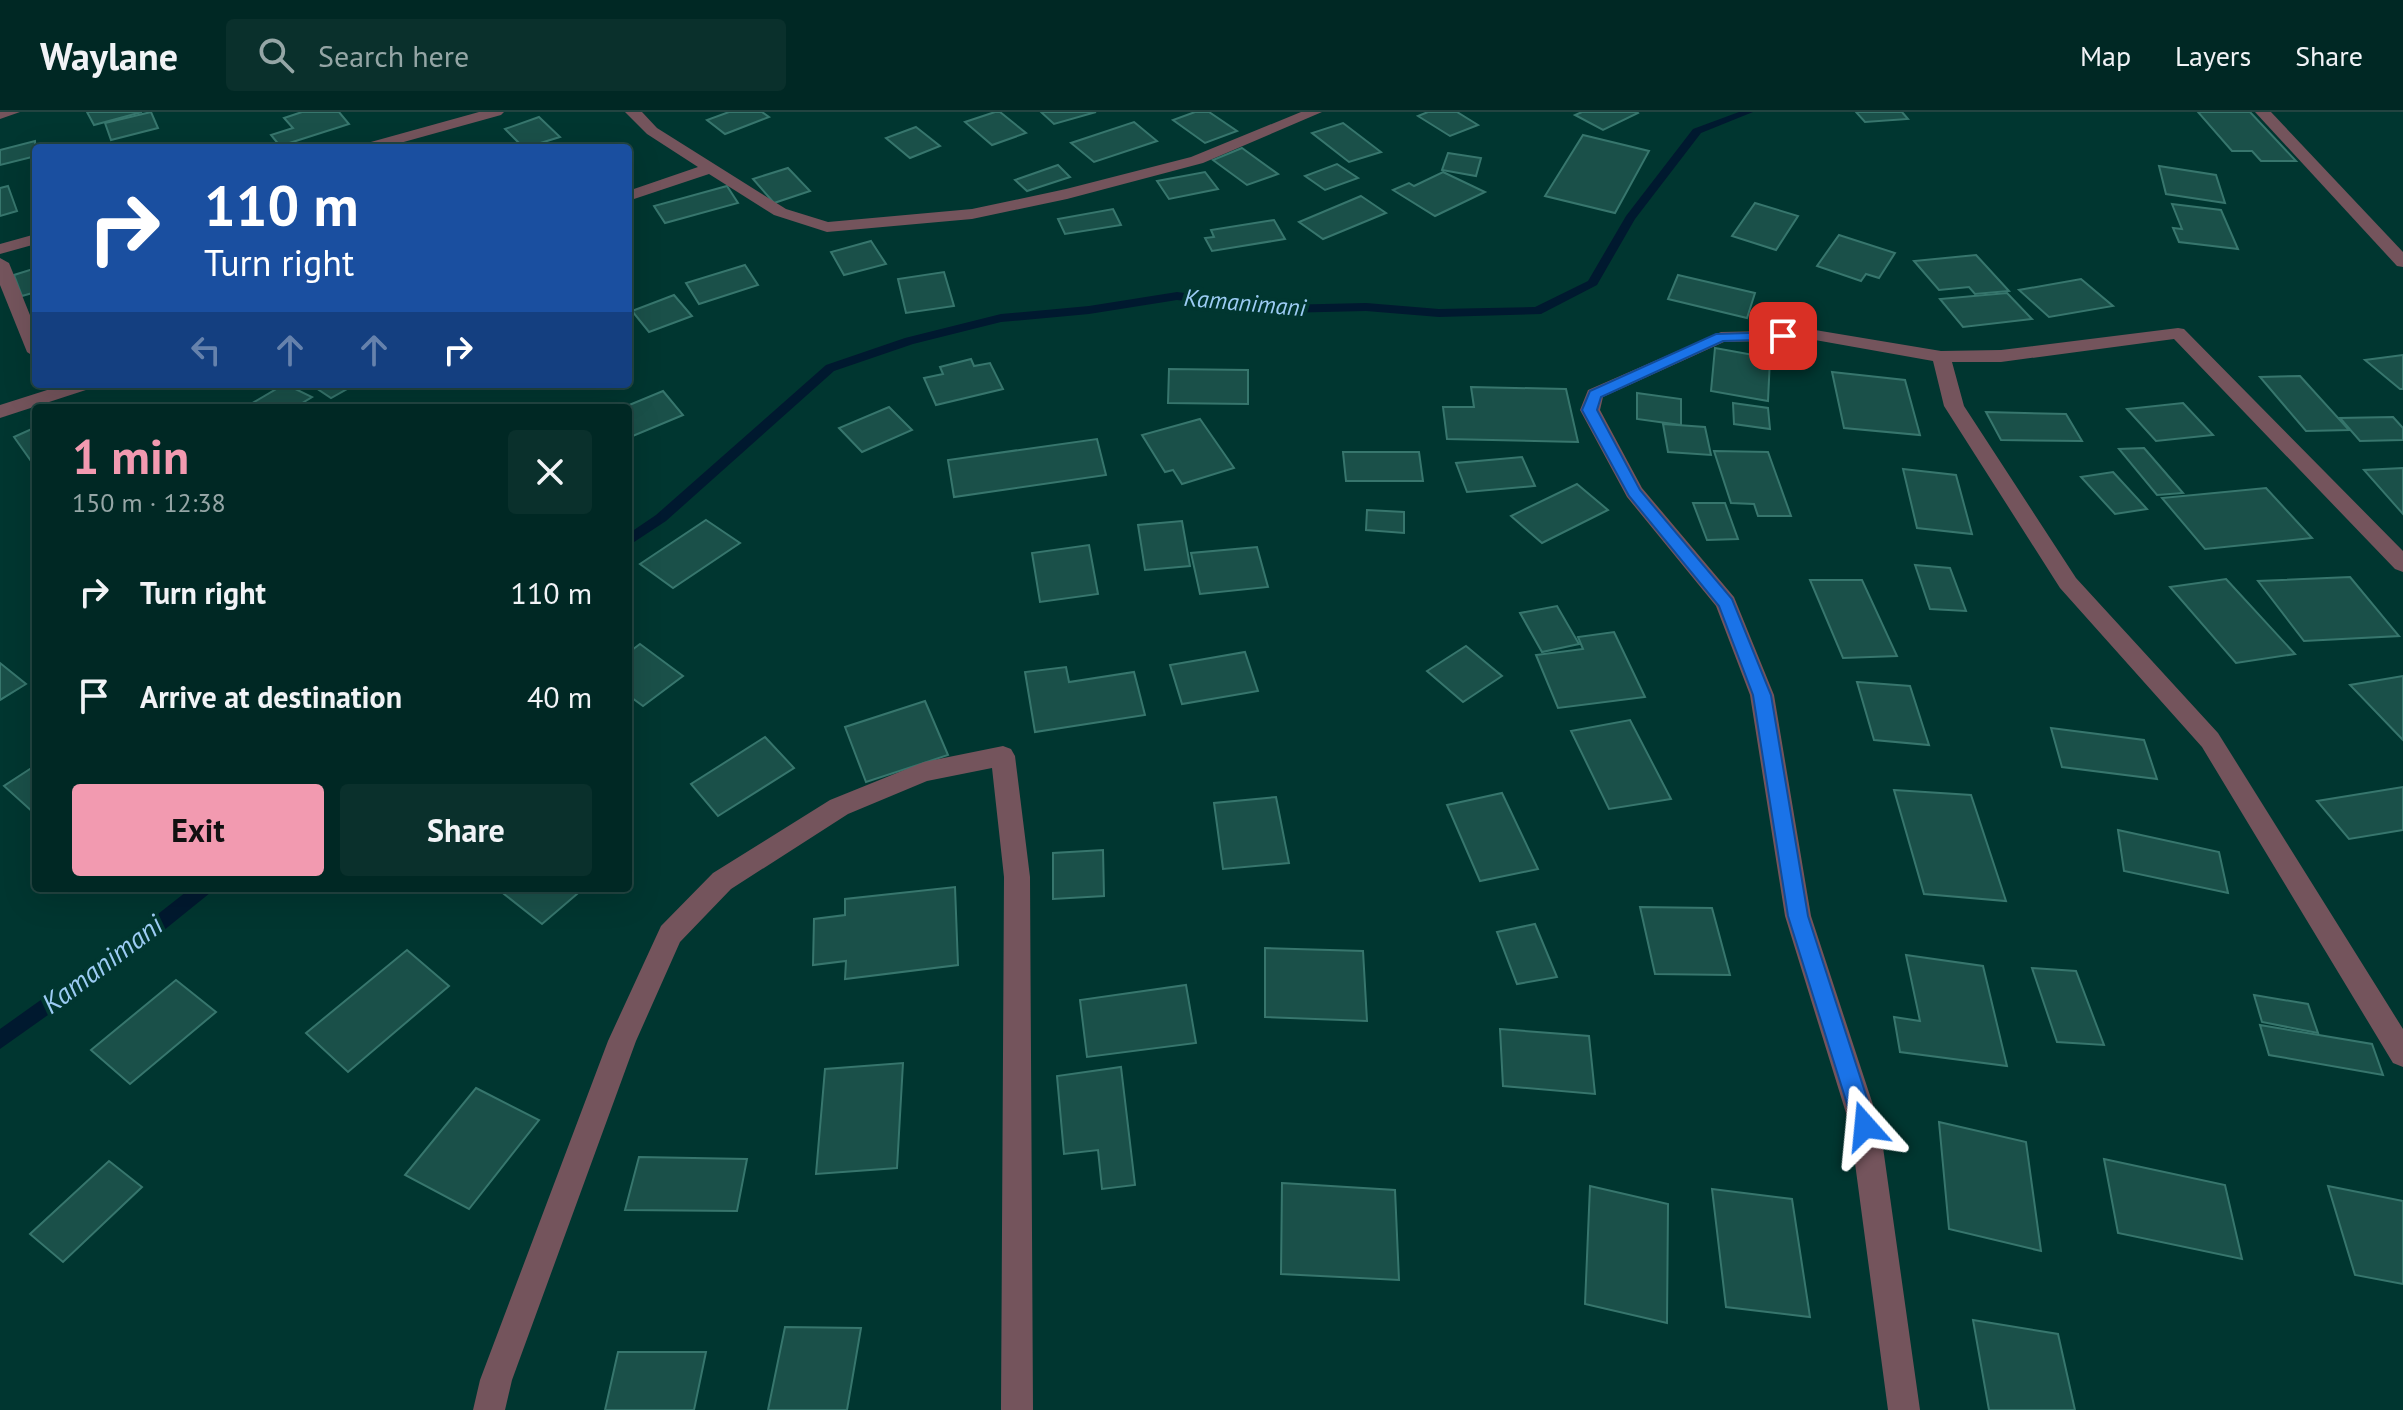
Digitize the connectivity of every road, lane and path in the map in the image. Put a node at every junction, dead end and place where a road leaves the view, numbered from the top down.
1 (12, 112) edge
2 (496, 112) edge
3 (633, 112) edge
4 (1314, 112) edge
5 (2263, 112) edge
6 (0, 114) edge
7 (380, 144) edge
8 (711, 168) junction
9 (632, 195) edge
10 (32, 240) edge
11 (0, 249) edge
12 (2403, 262) edge
13 (0, 263) edge
14 (32, 342) edge
15 (1941, 357) junction
16 (51, 389) edge
17 (0, 412) edge
18 (2403, 564) edge
19 (2403, 1054) edge
20 (489, 1410) edge
21 (1017, 1410) edge
22 (1904, 1410) edge

1 - 6 street
2 - 7 street
3 - 8 street
4 - 8 street
5 - 12 street
8 - 9 street
10 - 11 street
13 - 14 street
15 - 18 street
15 - 19 street
15 - 22 street
16 - 17 street
20 - 21 street

